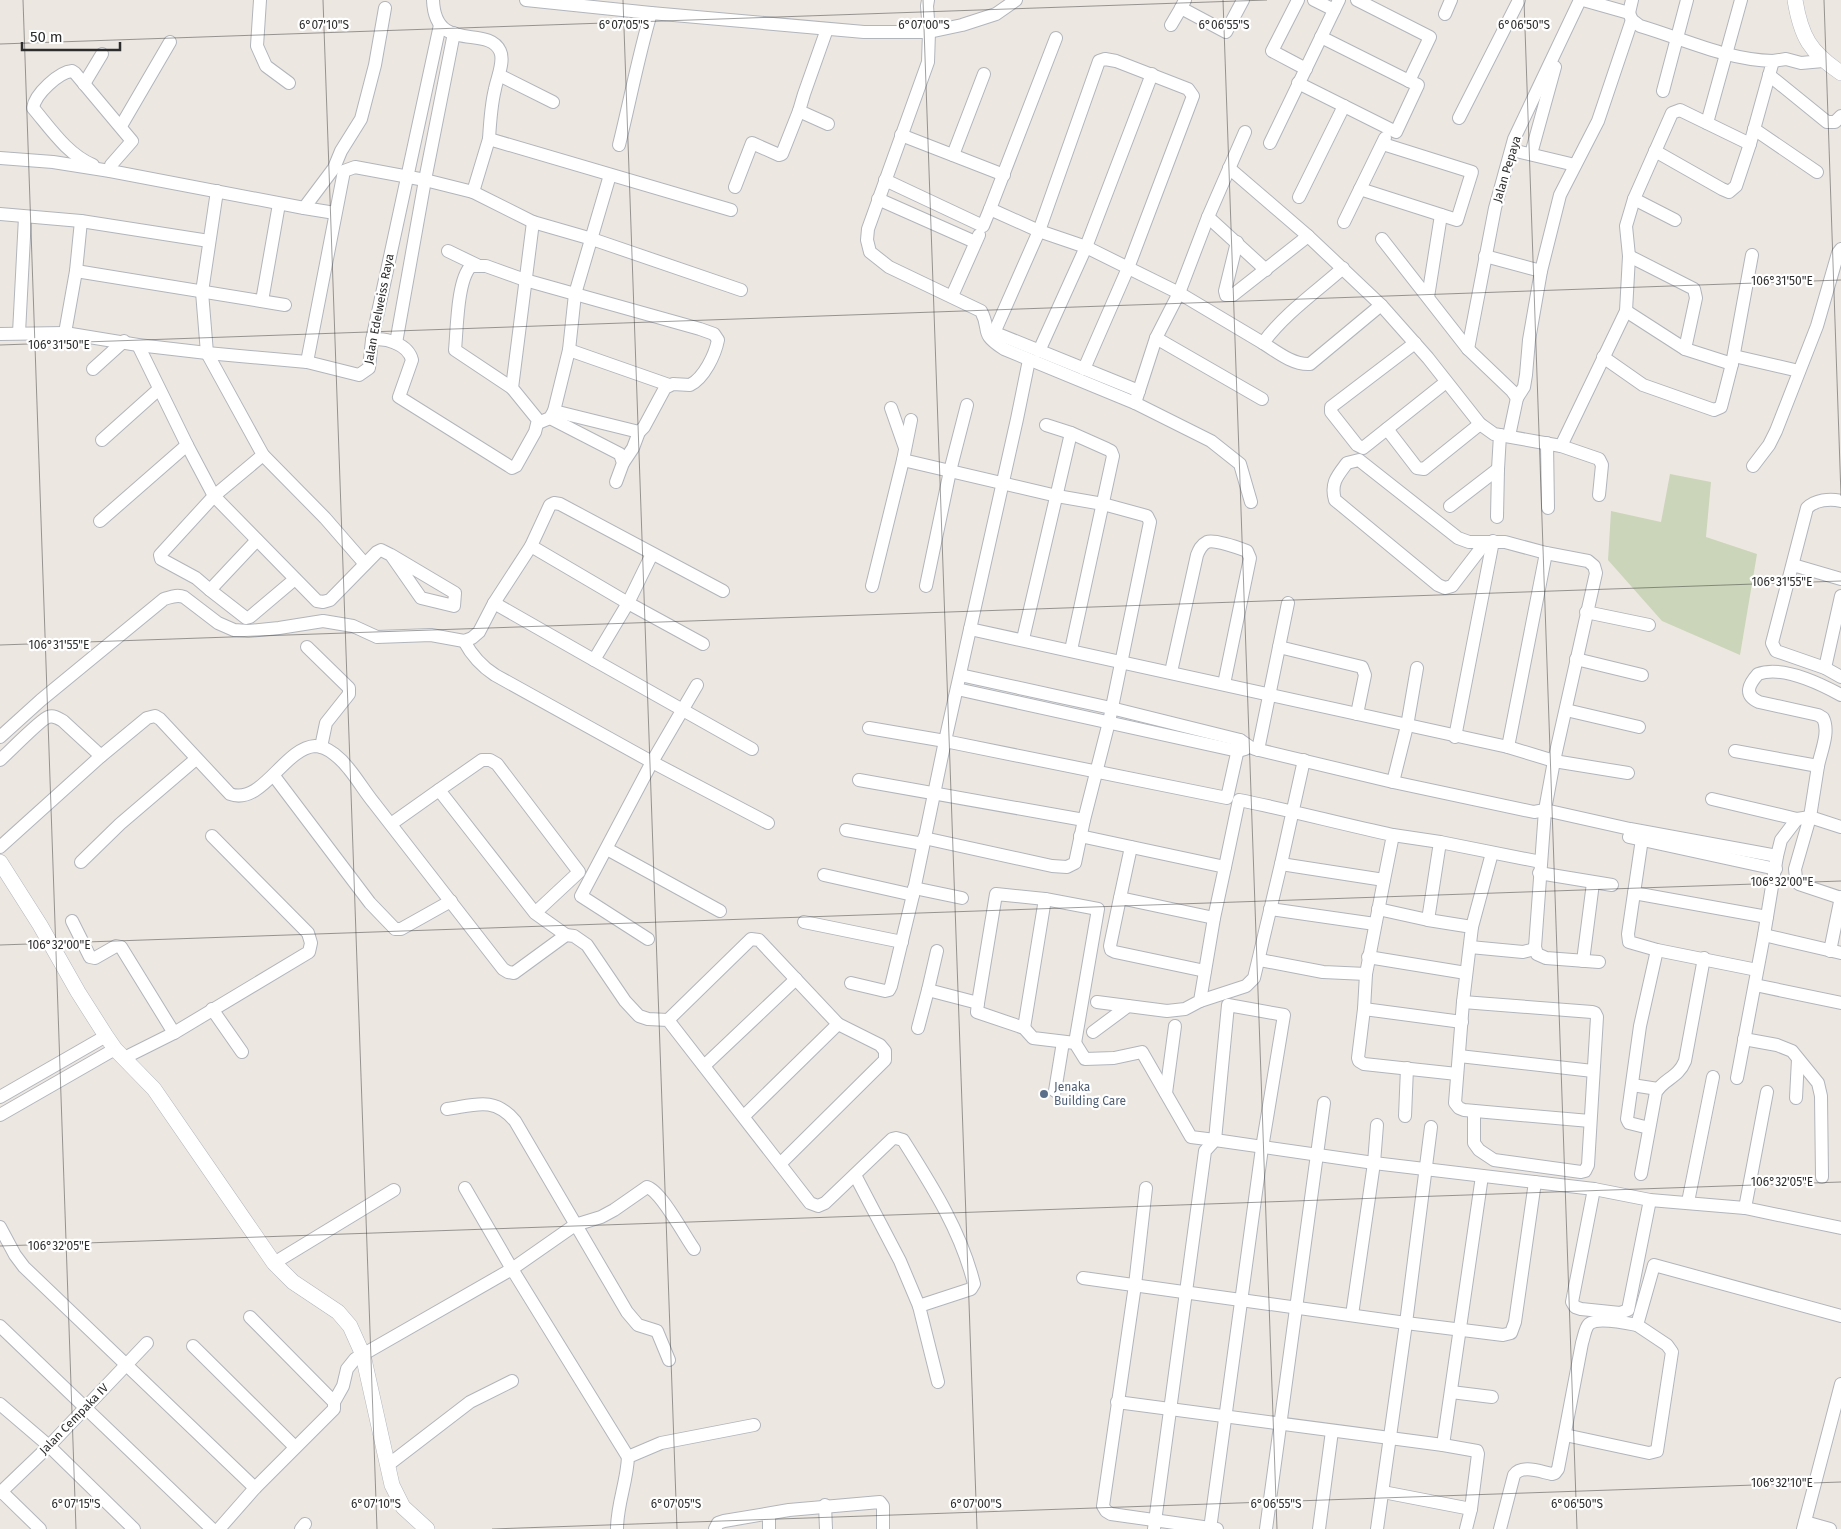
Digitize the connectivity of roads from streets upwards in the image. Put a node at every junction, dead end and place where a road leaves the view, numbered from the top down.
1 (260, 0) edge
2 (434, 0) edge
3 (526, 0) edge
4 (928, 0) edge
5 (1016, 0) edge
6 (1243, 0) edge
7 (1298, 0) edge
8 (1314, 0) edge
9 (1357, 0) edge
10 (1451, 0) edge
11 (1518, 0) edge
12 (1582, 0) edge
13 (1632, 0) edge
14 (1687, 0) edge
15 (1741, 0) edge
16 (1795, 0) edge
17 (1183, 4) edge
18 (1337, 5) edge
19 (385, 8) dead end
20 (651, 13) junction
21 (1445, 14) dead end
22 (1630, 17) junction
23 (440, 25) junction
24 (1171, 25) dead end
25 (827, 29) junction
26 (929, 32) junction
27 (1565, 33) junction
28 (454, 34) junction
29 (1321, 37) junction
30 (1677, 37) junction
31 (1056, 38) dead end
32 (170, 42) dead end
33 (102, 54) dead end
34 (1726, 54) junction
35 (1773, 61) junction
36 (1823, 61) junction
37 (1306, 69) junction
38 (1841, 73) edge
39 (984, 74) dead end
40 (1152, 74) junction
41 (499, 75) junction
42 (1769, 75) junction
43 (1409, 80) junction
44 (288, 83) dead end
45 (1298, 83) junction
46 (84, 84) junction
47 (1664, 91) dead end
48 (553, 102) dead end
49 (1344, 106) junction
50 (800, 111) junction
51 (1841, 116) edge
52 (1458, 118) dead end
53 (1706, 123) junction
54 (828, 124) dead end
55 (121, 126) junction
56 (1390, 129) junction
57 (1754, 130) junction
58 (1245, 132) dead end
59 (901, 135) junction
60 (489, 139) junction
61 (1270, 142) dead end
62 (1383, 144) junction
63 (1750, 144) junction
64 (619, 145) dead end
65 (1512, 150) junction
66 (341, 151) junction
67 (1655, 151) junction
68 (1531, 154) junction
69 (953, 155) junction
70 (0, 158) edge
71 (1575, 165) junction
72 (355, 167) junction
73 (111, 168) junction
74 (1229, 168) junction
75 (1817, 172) dead end
76 (610, 175) junction
77 (1004, 175) junction
78 (406, 177) junction
79 (425, 180) junction
80 (885, 180) junction
81 (735, 187) dead end
82 (1360, 189) junction
83 (217, 191) junction
84 (473, 192) junction
85 (1299, 197) dead end
86 (878, 199) junction
87 (1634, 199) junction
88 (279, 204) junction
89 (304, 208) junction
90 (990, 209) junction
91 (731, 210) dead end
92 (335, 213) junction
93 (0, 214) edge
94 (1441, 215) junction
95 (25, 217) junction
96 (1208, 217) junction
97 (1675, 220) dead end
98 (81, 221) junction
99 (534, 222) junction
100 (1344, 222) dead end
101 (983, 226) junction
102 (1039, 231) junction
103 (1308, 236) junction
104 (592, 239) junction
105 (1382, 239) dead end
106 (209, 241) junction
107 (975, 242) junction
108 (1237, 242) junction
109 (1086, 247) junction
110 (1841, 249) edge
111 (448, 251) dead end
112 (1752, 255) dead end
113 (1485, 256) junction
114 (1629, 256) junction
115 (477, 265) junction
116 (1128, 268) junction
117 (1343, 268) junction
118 (1266, 270) junction
119 (76, 271) junction
120 (1541, 271) junction
121 (525, 280) junction
122 (741, 290) dead end
123 (202, 292) junction
124 (1179, 293) junction
125 (575, 294) junction
126 (1226, 294) junction
127 (952, 296) junction
128 (1428, 298) junction
129 (262, 301) junction
130 (1381, 304) junction
131 (285, 305) dead end
132 (1211, 311) junction
133 (1626, 311) junction
134 (990, 331) junction
135 (65, 332) junction
136 (19, 333) junction
137 (0, 334) edge
138 (1156, 338) junction
139 (372, 340) junction
140 (124, 341) junction
141 (1264, 343) junction
142 (1415, 343) junction
143 (396, 344) junction
144 (138, 345) junction
145 (1468, 349) junction
146 (1686, 349) junction
147 (569, 350) junction
148 (1039, 351) junction
149 (207, 353) junction
150 (1603, 357) junction
151 (1029, 360) junction
152 (1733, 360) junction
153 (307, 362) junction
154 (93, 369) dead end
155 (1084, 369) junction
156 (1800, 371) junction
157 (1446, 382) junction
158 (669, 385) junction
159 (512, 388) junction
160 (160, 389) junction
161 (1137, 397) junction
162 (1517, 398) junction
163 (1262, 399) dead end
164 (967, 405) dead end
165 (891, 408) dead end
166 (547, 417) junction
167 (911, 420) dead end
168 (1480, 424) junction
169 (1046, 425) dead end
170 (1387, 429) junction
171 (639, 432) junction
172 (1071, 432) junction
173 (1504, 436) junction
174 (102, 440) dead end
175 (1548, 443) junction
176 (187, 445) junction
177 (1561, 446) junction
178 (263, 455) junction
179 (904, 455) junction
180 (623, 463) junction
181 (1753, 466) dead end
182 (1498, 469) junction
183 (950, 471) junction
184 (616, 482) dead end
185 (1002, 483) junction
186 (1599, 495) dead end
187 (214, 496) junction
188 (1057, 496) junction
189 (1841, 501) edge
190 (1251, 502) dead end
191 (1103, 504) junction
192 (1450, 506) dead end
193 (1548, 508) dead end
194 (1497, 516) dead end
195 (100, 521) dead end
196 (257, 540) junction
197 (1489, 542) junction
198 (531, 546) junction
199 (1546, 553) junction
200 (652, 554) junction
201 (391, 555) junction
202 (364, 564) junction
203 (1793, 565) junction
204 (295, 579) junction
205 (1841, 579) edge
206 (872, 586) dead end
207 (926, 586) dead end
208 (210, 590) junction
209 (723, 591) dead end
210 (1841, 596) edge
211 (494, 603) junction
212 (628, 603) junction
213 (1288, 603) dead end
214 (1586, 612) junction
215 (1649, 625) dead end
216 (970, 629) junction
217 (1023, 639) junction
218 (464, 641) junction
219 (703, 644) dead end
220 (306, 647) dead end
221 (1279, 647) junction
222 (1071, 650) junction
223 (1576, 659) junction
224 (594, 660) junction
225 (1121, 661) junction
226 (1417, 668) dead end
227 (1825, 668) junction
228 (1171, 672) junction
229 (960, 674) junction
230 (1642, 675) dead end
231 (1841, 677) edge
232 (1224, 684) junction
233 (697, 685) dead end
234 (957, 689) junction
235 (1270, 694) junction
236 (1841, 695) edge
237 (1111, 708) junction
238 (682, 710) junction
239 (1566, 710) junction
240 (1357, 714) junction
241 (1110, 722) junction
242 (1407, 726) junction
243 (1639, 726) dead end
244 (869, 728) dead end
245 (0, 737) edge
246 (1456, 737) junction
247 (945, 741) junction
248 (322, 747) junction
249 (1246, 747) junction
250 (1508, 747) junction
251 (752, 749) dead end
252 (1734, 751) dead end
253 (101, 756) junction
254 (196, 759) junction
255 (0, 760) edge
256 (1304, 760) junction
257 (1554, 761) junction
258 (652, 762) junction
259 (1818, 766) junction
260 (1097, 772) junction
261 (1628, 773) dead end
262 (274, 776) junction
263 (859, 780) dead end
264 (1393, 782) junction
265 (439, 790) junction
266 (933, 794) junction
267 (1233, 799) junction
268 (1712, 799) dead end
269 (1292, 813) junction
270 (1541, 813) junction
271 (1810, 817) junction
272 (1796, 819) junction
273 (1084, 820) junction
274 (768, 823) dead end
275 (391, 824) junction
276 (1841, 827) edge
277 (846, 830) dead end
278 (1635, 834) junction
279 (1393, 835) junction
280 (212, 836) dead end
281 (1080, 836) junction
282 (924, 841) junction
283 (1440, 842) junction
284 (1131, 847) junction
285 (0, 848) edge
286 (607, 849) junction
287 (1492, 853) junction
288 (1777, 856) junction
289 (0, 862) edge
290 (81, 862) dead end
291 (1281, 864) junction
292 (1224, 867) junction
293 (1540, 867) junction
294 (1776, 869) junction
295 (824, 875) dead end
296 (1384, 880) junction
297 (1593, 883) junction
298 (1612, 885) dead end
299 (914, 891) junction
300 (1634, 893) junction
301 (962, 898) dead end
302 (1120, 898) junction
303 (1841, 898) edge
304 (1045, 899) junction
305 (451, 901) junction
306 (1270, 909) junction
307 (1378, 909) junction
308 (720, 911) dead end
309 (535, 913) junction
310 (1767, 917) junction
311 (1214, 918) junction
312 (1428, 920) junction
313 (72, 921) dead end
314 (804, 922) dead end
315 (1375, 924) junction
316 (1472, 927) junction
317 (566, 935) junction
318 (1764, 935) junction
319 (648, 939) dead end
320 (902, 942) junction
321 (1470, 947) junction
322 (1535, 947) junction
323 (1657, 950) junction
324 (937, 951) dead end
325 (1835, 952) edge
326 (1368, 958) junction
327 (1704, 958) junction
328 (1260, 960) junction
329 (1584, 961) junction
330 (1599, 962) dead end
331 (1757, 970) junction
332 (1206, 971) junction
333 (1466, 973) junction
334 (1366, 974) junction
335 (796, 979) junction
336 (851, 983) dead end
337 (1755, 985) junction
338 (928, 990) junction
339 (1200, 1001) junction
340 (1097, 1002) dead end
341 (1463, 1002) junction
342 (978, 1003) junction
343 (1841, 1003) edge
344 (1128, 1006) junction
345 (212, 1009) junction
346 (1364, 1009) junction
347 (668, 1020) junction
348 (1462, 1022) junction
349 (838, 1024) junction
350 (1175, 1026) dead end
351 (918, 1028) dead end
352 (1024, 1028) junction
353 (1094, 1032) dead end
354 (174, 1033) junction
355 (106, 1036) junction
356 (1744, 1039) junction
357 (1069, 1043) junction
358 (242, 1052) dead end
359 (120, 1054) junction
360 (1459, 1056) junction
361 (1798, 1059) junction
362 (704, 1066) junction
363 (1407, 1068) junction
364 (1593, 1071) junction
365 (1457, 1074) junction
366 (1713, 1077) dead end
367 (1738, 1078) dead end
368 (1632, 1085) junction
369 (1658, 1089) junction
370 (1055, 1091) dead end
371 (1767, 1092) dead end
372 (1166, 1093) junction
373 (0, 1096) edge
374 (1796, 1098) dead end
375 (1324, 1104) dead end
376 (447, 1109) dead end
377 (1474, 1111) junction
378 (1, 1112) edge
379 (744, 1116) junction
380 (1405, 1116) dead end
381 (1590, 1121) junction
382 (1377, 1125) dead end
383 (1431, 1127) dead end
384 (1649, 1128) junction
385 (1216, 1140) junction
386 (1262, 1148) junction
387 (1317, 1154) junction
388 (1374, 1163) junction
389 (780, 1164) junction
390 (1426, 1168) junction
391 (1641, 1174) dead end
392 (854, 1175) junction
393 (1482, 1176) junction
394 (1822, 1177) dead end
395 (1535, 1182) junction
396 (465, 1188) dead end
397 (1146, 1188) dead end
398 (1594, 1189) junction
399 (394, 1190) dead end
400 (1650, 1200) junction
401 (1688, 1202) junction
402 (1745, 1208) junction
403 (575, 1225) junction
404 (0, 1227) edge
405 (1841, 1228) edge
406 (694, 1249) dead end
407 (274, 1263) junction
408 (512, 1269) junction
409 (1084, 1278) dead end
410 (1135, 1285) junction
411 (1186, 1292) junction
412 (1242, 1300) junction
413 (919, 1306) junction
414 (1297, 1308) junction
415 (1352, 1315) junction
416 (1841, 1316) edge
417 (250, 1317) dead end
418 (1406, 1323) junction
419 (1637, 1325) junction
420 (0, 1326) edge
421 (1460, 1330) junction
422 (147, 1343) dead end
423 (194, 1346) dead end
424 (364, 1356) junction
425 (669, 1360) dead end
426 (127, 1364) junction
427 (512, 1381) dead end
428 (938, 1382) dead end
429 (1841, 1384) edge
430 (1451, 1392) junction
431 (1492, 1397) dead end
432 (334, 1402) junction
433 (1117, 1402) junction
434 (0, 1405) edge
435 (85, 1408) junction
436 (1170, 1409) junction
437 (1226, 1416) junction
438 (1281, 1423) junction
439 (754, 1425) dead end
440 (1332, 1431) junction
441 (1565, 1435) junction
442 (1390, 1439) junction
443 (1443, 1445) junction
444 (48, 1446) junction
445 (295, 1447) junction
446 (628, 1457) junction
447 (388, 1465) junction
448 (255, 1488) junction
449 (1, 1492) edge
450 (1383, 1492) junction
451 (826, 1505) junction
452 (1471, 1509) junction
453 (768, 1514) junction
454 (1154, 1525) edge
455 (1804, 1526) edge
456 (40, 1529) edge
457 (134, 1529) edge
458 (212, 1529) edge
459 (219, 1529) edge
460 (427, 1529) edge
461 (617, 1529) edge
462 (715, 1529) edge
463 (769, 1529) edge
464 (826, 1529) edge
465 (884, 1529) edge
466 (1213, 1529) edge
467 (1266, 1529) edge
468 (1318, 1529) edge
469 (1377, 1529) edge
470 (1466, 1529) edge
471 (1500, 1529) edge
472 (1830, 1529) edge

1 - 44 street
2 - 23 street
3 - 20 street
4 - 26 street
5 - 26 street
6 - 17 street
7 - 37 street
8 - 18 street
9 - 43 street
10 - 21 street
11 - 52 street
12 - 22 street
12 - 27 street, Jalan Pepaya
13 - 22 street
14 - 30 street
15 - 34 street
16 - 36 street
17 - 24 street
18 - 29 street
19 - 66 street
20 - 25 street
20 - 64 street
22 - 30 street
22 - 71 street
23 - 28 street
23 - 78 street, Jalan Edelweiss Raya
25 - 26 street
25 - 50 street
26 - 59 street
27 - 65 street, Jalan Pepaya
27 - 68 street
28 - 41 street
28 - 79 street
29 - 37 street
29 - 43 street
30 - 34 street
30 - 47 street
31 - 77 street
32 - 55 street
33 - 46 street
34 - 35 street
34 - 53 street
35 - 36 street
35 - 42 street
36 - 38 street
37 - 45 street
39 - 69 street
40 - 102 street
40 - 109 street
40 - 116 street
41 - 48 street
41 - 60 street
42 - 51 street
42 - 57 street
43 - 56 street
45 - 49 street
45 - 61 street
46 - 55 street
46 - 73 street
49 - 56 street
49 - 85 street
50 - 54 street
50 - 81 street
53 - 63 street
53 - 67 street
55 - 73 street
56 - 62 street
57 - 63 street
57 - 75 street
58 - 74 street
59 - 69 street
59 - 80 street
60 - 76 street
60 - 84 street
62 - 82 street
62 - 94 street
63 - 67 street
65 - 68 street
65 - 113 street, Jalan Pepaya
66 - 72 street
66 - 89 street
67 - 87 street
68 - 71 street
69 - 77 street
70 - 73 street
71 - 120 street
72 - 78 street
72 - 92 street
73 - 83 street
74 - 96 street
74 - 103 street
76 - 91 street
76 - 104 street
77 - 90 street
78 - 79 street
78 - 139 street, Jalan Edelweiss Raya
79 - 84 street
79 - 143 street
80 - 86 street
80 - 101 street
82 - 94 street
82 - 100 street
83 - 88 street
83 - 106 street
84 - 99 street
86 - 107 street
86 - 127 street
87 - 97 street
87 - 114 street
88 - 89 street
88 - 129 street
89 - 92 street
90 - 101 street
90 - 102 street
92 - 153 street
93 - 95 street
94 - 128 street
95 - 98 street
95 - 136 street
96 - 108 street
96 - 124 street
98 - 106 street
98 - 119 street
99 - 104 street
99 - 121 street
101 - 107 street
102 - 109 street
102 - 134 street
103 - 117 street
103 - 118 street
104 - 122 street
104 - 125 street
105 - 128 street
106 - 123 street
107 - 127 street
108 - 118 street
108 - 126 street
109 - 116 street
109 - 148 street
110 - 156 street
111 - 115 street
112 - 152 street
113 - 120 street
113 - 145 street, Jalan Pepaya
114 - 133 street
114 - 146 street
115 - 121 street
115 - 159 street
116 - 124 street
116 - 155 street
117 - 130 street
117 - 141 street
118 - 126 street
119 - 123 street
119 - 135 street
120 - 162 street
121 - 125 street
121 - 159 street
123 - 129 street
123 - 149 street
124 - 132 street
124 - 138 street
125 - 147 street
125 - 158 street
126 - 132 street
127 - 134 street
128 - 145 street
129 - 131 street
130 - 141 street
130 - 142 street
132 - 141 street
133 - 146 street
133 - 150 street
134 - 148 street
134 - 151 street
135 - 136 street, Jalan Edelweiss Raya
135 - 140 street, Jalan Edelweiss Raya
136 - 137 street, Jalan Edelweiss Raya
138 - 161 street
138 - 163 street
139 - 143 street
139 - 153 street, Jalan Edelweiss Raya
140 - 144 street, Jalan Edelweiss Raya
140 - 154 street
142 - 157 street
142 - 170 street
143 - 166 street
144 - 149 street, Jalan Edelweiss Raya
144 - 160 street
145 - 162 street
146 - 152 street
147 - 158 street
147 - 166 street
148 - 155 street
149 - 153 street, Jalan Edelweiss Raya
149 - 178 street
150 - 152 street
150 - 177 street
151 - 161 street
151 - 185 street
152 - 156 street
155 - 161 street
156 - 181 street
157 - 168 street
157 - 170 street
158 - 171 street
159 - 166 street
160 - 174 street
160 - 176 street
161 - 190 street
162 - 173 street
164 - 183 street
165 - 179 street
166 - 171 street
166 - 180 street
167 - 179 street
168 - 170 street
168 - 173 street
169 - 172 street
171 - 180 street
172 - 188 street
172 - 191 street
173 - 175 street
173 - 182 street
175 - 177 street
175 - 193 street
176 - 187 street
176 - 195 street
177 - 186 street
178 - 187 street
178 - 202 street
179 - 183 street
179 - 206 street
180 - 184 street
182 - 192 street
182 - 194 street
183 - 185 street
183 - 207 street
185 - 188 street
185 - 216 street
187 - 196 street
187 - 208 street
188 - 191 street
188 - 217 street
189 - 203 street
191 - 222 street
191 - 225 street
196 - 204 street
196 - 208 street
197 - 197 street
197 - 199 street
197 - 246 street
198 - 200 street
198 - 211 street
198 - 212 street
199 - 214 street
199 - 250 street
200 - 209 street
200 - 212 street
201 - 201 street
201 - 202 street
202 - 204 street
203 - 205 street
203 - 227 street
204 - 208 street
210 - 227 street
211 - 218 street
211 - 224 street
212 - 219 street
212 - 224 street
213 - 221 street
214 - 215 street
214 - 223 street
216 - 217 street
216 - 229 street
217 - 222 street
218 - 245 street
218 - 258 street
220 - 248 street
221 - 235 street
221 - 240 street
222 - 225 street
223 - 230 street
223 - 239 street
224 - 238 street
225 - 228 street
225 - 237 street
226 - 242 street
227 - 231 street
228 - 232 street
228 - 232 street
229 - 234 street
229 - 237 street
232 - 235 street
233 - 238 street
234 - 241 street
234 - 247 street
235 - 240 street
235 - 249 street
236 - 259 street
237 - 241 street
237 - 249 street
238 - 251 street
238 - 258 street
239 - 243 street
239 - 257 street
240 - 242 street
241 - 249 street
241 - 260 street
242 - 246 street
242 - 264 street
244 - 247 street
246 - 250 street
247 - 260 street
247 - 266 street
248 - 262 street
248 - 275 street
249 - 256 street
249 - 267 street
250 - 257 street
252 - 259 street
253 - 254 street
253 - 255 street
253 - 285 street
254 - 262 street
254 - 290 street
256 - 264 street
256 - 269 street
257 - 261 street
257 - 270 street
258 - 274 street
258 - 286 street
259 - 271 street
260 - 267 street
260 - 273 street
262 - 305 street
263 - 266 street
264 - 270 street
265 - 275 street
265 - 309 street
265 - 309 street
266 - 273 street
266 - 282 street
267 - 269 street
267 - 292 street
268 - 272 street
269 - 279 street
269 - 291 street
270 - 278 street
270 - 293 street
271 - 272 street
271 - 276 street
271 - 303 street
272 - 288 street
273 - 281 street
275 - 305 street
277 - 282 street
278 - 288 street
278 - 294 street
278 - 300 street
279 - 283 street
279 - 296 street
280 - 345 street
281 - 282 street
281 - 284 street
282 - 299 street
283 - 287 street
283 - 312 street
284 - 292 street
284 - 302 street
286 - 308 street
286 - 319 street
287 - 293 street
287 - 316 street
288 - 294 street
289 - 355 street
291 - 296 street
291 - 306 street
292 - 311 street
293 - 297 street
293 - 322 street
294 - 310 street
295 - 299 street
296 - 307 street
297 - 298 street
297 - 329 street
299 - 301 street
299 - 320 street
300 - 310 street
300 - 323 street
302 - 311 street
302 - 332 street
303 - 325 street
304 - 342 street
304 - 352 street
304 - 357 street
305 - 317 street
306 - 315 street
306 - 328 street
307 - 312 street
307 - 315 street
309 - 317 street
310 - 318 street
311 - 332 street
312 - 316 street
313 - 354 street
314 - 320 street
315 - 326 street
316 - 321 street
317 - 347 street
318 - 325 street
318 - 331 street
320 - 336 street
321 - 322 street
321 - 333 street
322 - 329 street
323 - 327 street
323 - 368 street
324 - 338 street
326 - 333 street
326 - 334 street
327 - 331 street
327 - 369 street
328 - 334 street
328 - 339 street
329 - 330 street
331 - 337 street
332 - 339 street
333 - 341 street
334 - 346 street
335 - 347 street
335 - 349 street
335 - 362 street
337 - 343 street
337 - 356 street
338 - 342 street
338 - 351 street
339 - 344 street
340 - 344 street
341 - 348 street
341 - 364 street
342 - 352 street
344 - 353 street
345 - 354 street
345 - 358 street
346 - 348 street
346 - 363 street
347 - 362 street
348 - 360 street
349 - 379 street
349 - 389 street
350 - 372 street
352 - 357 street
354 - 359 street
355 - 359 street
355 - 373 street
356 - 361 street
356 - 367 street
357 - 370 street
357 - 372 street
359 - 378 street
359 - 407 street
360 - 364 street
360 - 365 street
361 - 374 street
361 - 394 street
362 - 379 street
363 - 365 street
363 - 380 street
364 - 381 street
365 - 377 street
366 - 401 street
368 - 369 street
368 - 384 street
369 - 384 street
371 - 402 street
372 - 385 street
375 - 387 street
376 - 403 street
377 - 381 street
377 - 381 street
379 - 389 street
382 - 388 street
383 - 390 street
384 - 391 street
385 - 386 street
385 - 386 street
385 - 411 street
386 - 387 street
386 - 412 street
387 - 388 street
387 - 414 street
388 - 390 street
388 - 415 street
389 - 392 street
390 - 393 street
390 - 418 street
392 - 413 street
392 - 413 street
393 - 395 street
393 - 421 street
395 - 398 street
395 - 421 street
396 - 408 street
397 - 410 street
398 - 400 street
398 - 400 street
399 - 407 street
400 - 401 street
401 - 402 street
402 - 405 street
403 - 406 street
403 - 408 street
403 - 425 street
404 - 426 street
407 - 424 street
408 - 424 street
408 - 446 street
409 - 410 street
410 - 411 street
410 - 433 street
411 - 412 street
411 - 436 street
412 - 414 street
412 - 437 street
413 - 428 street
414 - 415 street
414 - 438 street
415 - 418 street
416 - 419 street
417 - 432 street
418 - 421 street
418 - 442 street
419 - 441 street
419 - 441 street
420 - 435 street
421 - 430 street
422 - 426 street, Jalan Cempaka IV
423 - 445 street
424 - 432 street
424 - 447 street
426 - 435 street, Jalan Cempaka IV
426 - 448 street
427 - 447 street
429 - 455 street
430 - 431 street
430 - 443 street
432 - 445 street
433 - 436 street
433 - 454 street
434 - 444 street
435 - 444 street, Jalan Cempaka IV
435 - 458 street
436 - 437 street
436 - 454 street
437 - 438 street
437 - 466 street
438 - 440 street
438 - 467 street
439 - 446 street
440 - 442 street
440 - 468 street
441 - 471 street
442 - 443 street
442 - 450 street
443 - 452 street
444 - 449 street, Jalan Cempaka IV
444 - 457 street
445 - 448 street
446 - 461 street
447 - 460 street
448 - 459 street
449 - 456 street
450 - 452 street
450 - 469 street
451 - 453 street
451 - 464 street
451 - 465 street
452 - 470 street
453 - 462 street
453 - 463 street
454 - 466 street
455 - 472 street

